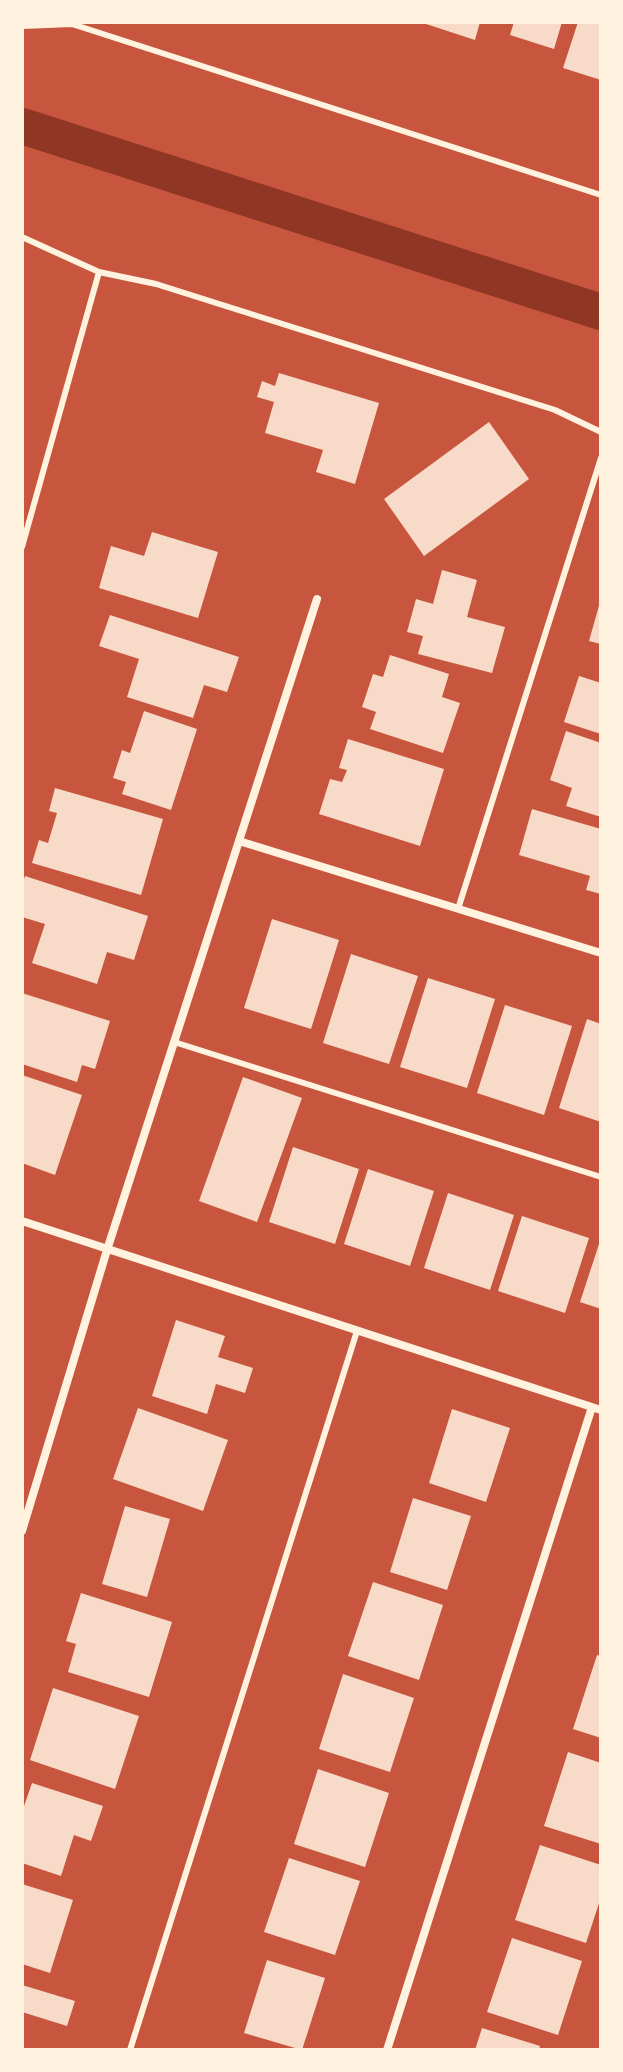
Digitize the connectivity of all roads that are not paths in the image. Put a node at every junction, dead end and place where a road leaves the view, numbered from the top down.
1 (22, 26) edge
2 (601, 195) edge
3 (22, 237) edge
4 (99, 272) junction
5 (601, 432) edge
6 (601, 458) edge
7 (22, 547) edge
8 (317, 599) dead end
9 (239, 841) junction
10 (458, 909) junction
11 (601, 953) edge
12 (174, 1042) junction
13 (601, 1177) edge
14 (22, 1221) edge
15 (107, 1250) junction
16 (357, 1331) junction
17 (596, 1409) edge
18 (22, 1531) edge
19 (130, 2050) edge
20 (387, 2050) edge

1 - 2 lane
3 - 4 lane
4 - 5 lane
4 - 7 lane
6 - 10 lane
8 - 9 street
9 - 10 street
9 - 12 street
10 - 11 street
12 - 13 lane
12 - 15 street
14 - 15 street
15 - 16 street
15 - 18 street
16 - 17 street
16 - 19 lane
17 - 20 street

